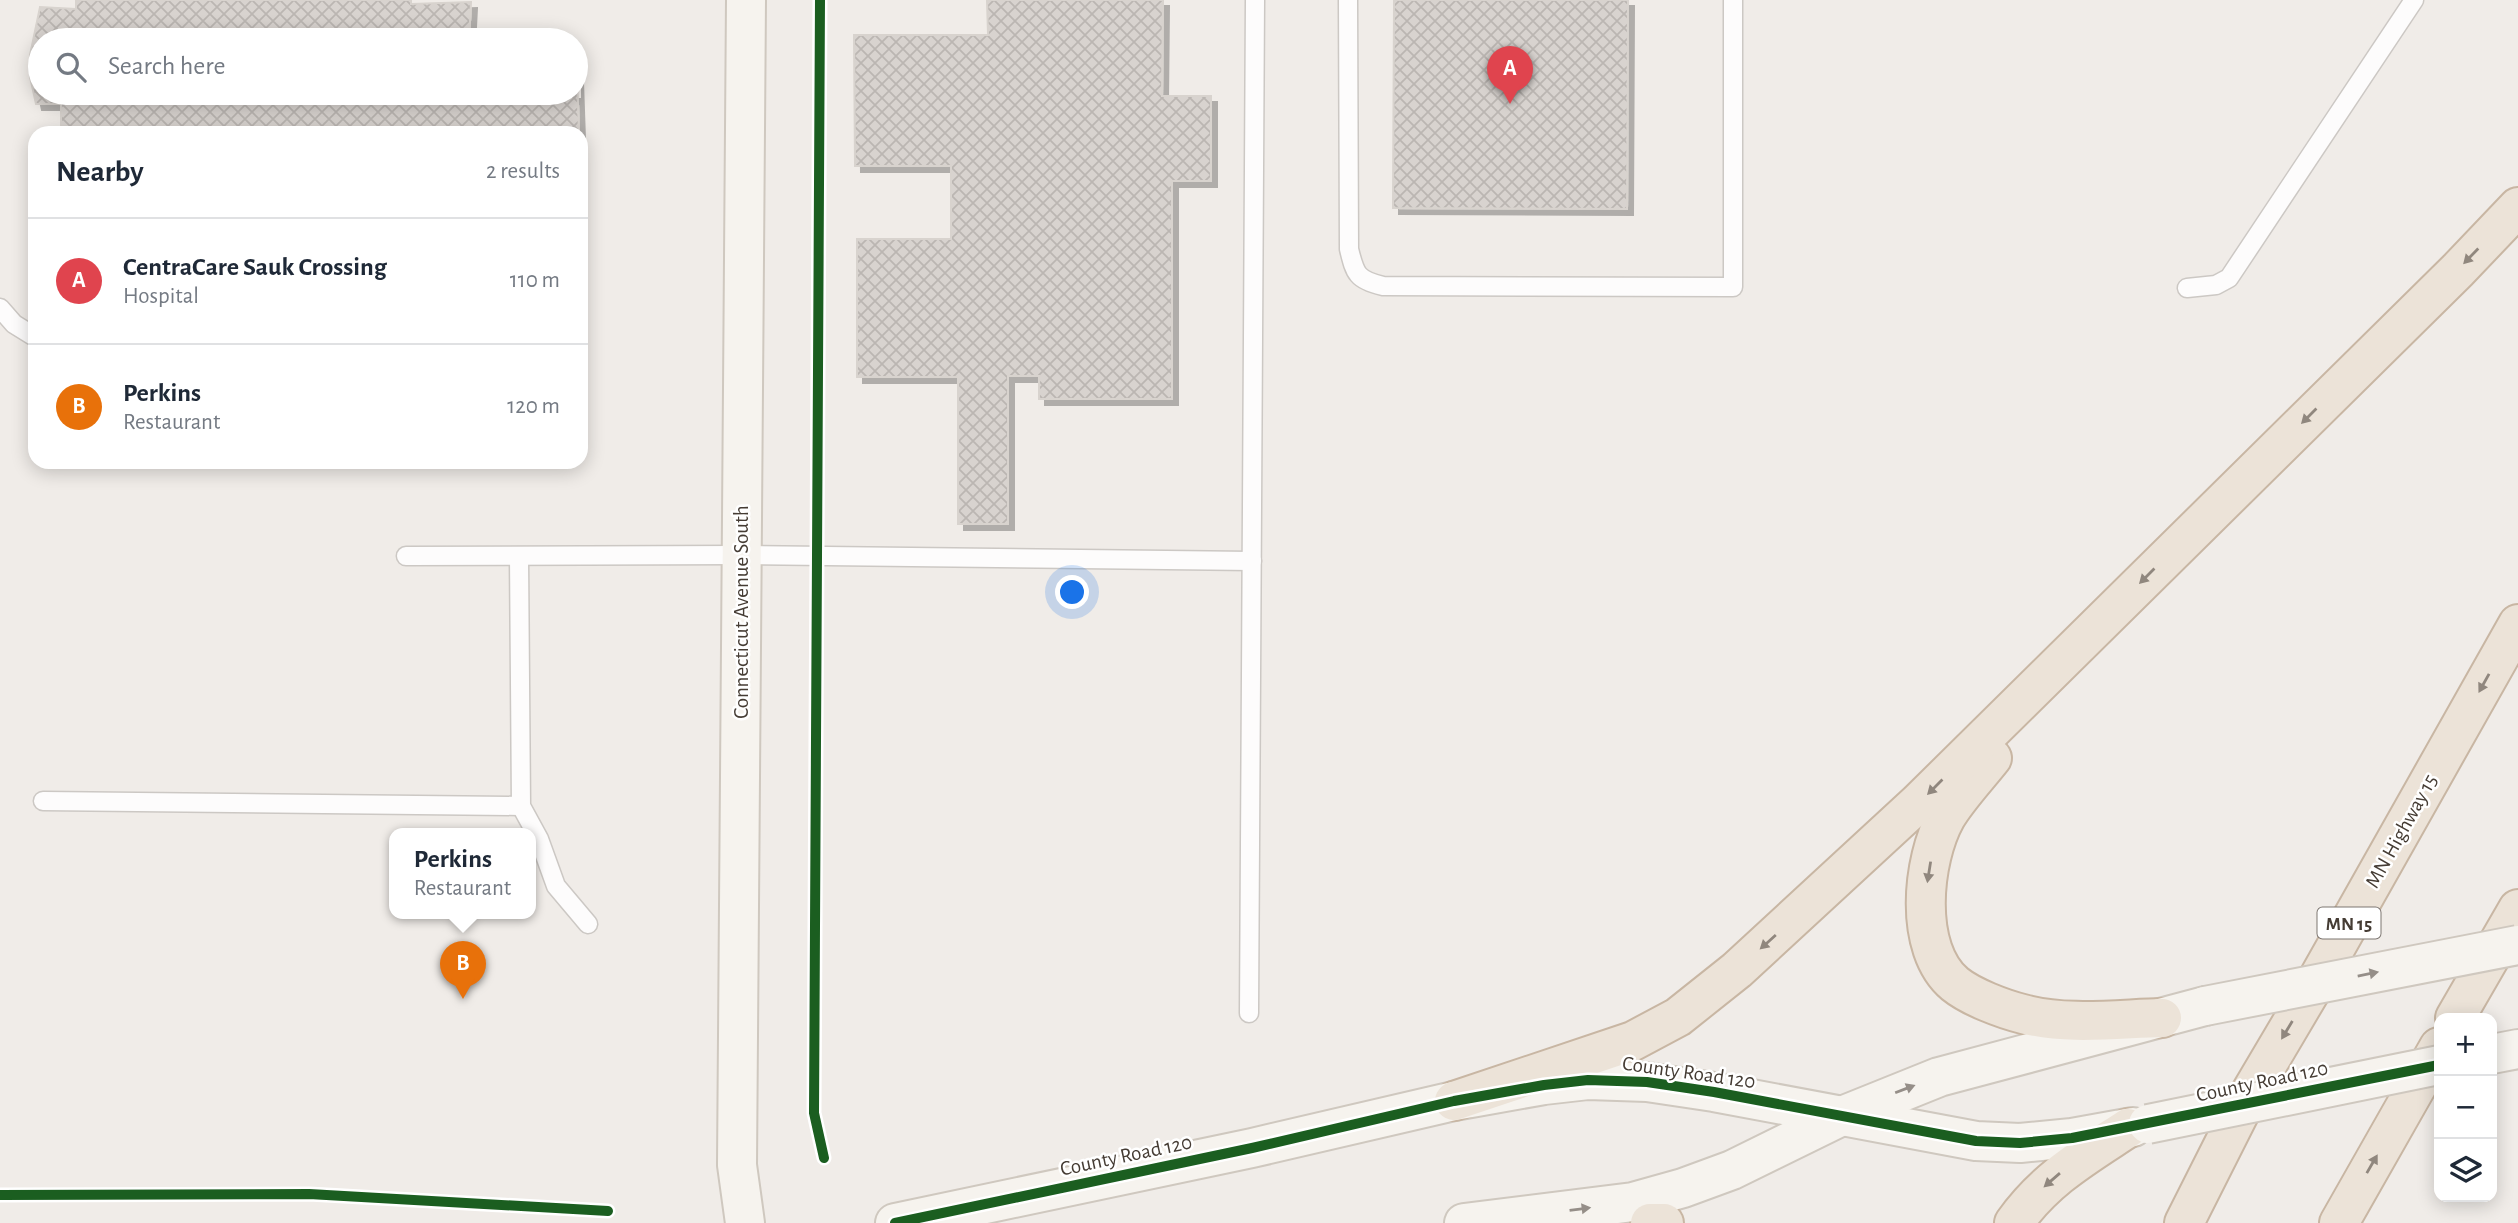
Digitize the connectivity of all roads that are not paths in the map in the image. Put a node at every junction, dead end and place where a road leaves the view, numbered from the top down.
1 (746, 0) edge
2 (1255, 0) edge
3 (1348, 0) edge
4 (1733, 0) edge
5 (2414, 0) edge
6 (2518, 207) edge
7 (2187, 288) dead end
8 (0, 308) edge
9 (28, 333) edge
10 (741, 555) junction
11 (406, 556) dead end
12 (519, 557) junction
13 (1252, 561) junction
14 (2518, 624) edge
15 (2070, 653) junction
16 (43, 802) dead end
17 (521, 806) junction
18 (533, 828) edge
19 (536, 834) edge
20 (2518, 909) edge
21 (588, 924) dead end
22 (2518, 945) edge
23 (1249, 1013) dead end
24 (2458, 1013) edge
25 (2162, 1018) junction
26 (2518, 1049) edge
27 (2497, 1053) edge
28 (2434, 1056) edge
29 (2434, 1066) edge
30 (1454, 1101) junction
31 (1842, 1116) junction
32 (2138, 1126) junction
33 (745, 1223) edge
34 (894, 1223) edge
35 (1464, 1223) edge
36 (1650, 1223) edge
37 (1664, 1223) edge
38 (2014, 1223) edge
39 (2184, 1223) edge
40 (2339, 1223) edge

1 - 10 street, Connecticut Avenue South
2 - 13 lane
3 - 4 lane
5 - 7 lane
6 -> 15 highway
8 - 9 lane
10 - 12 lane
10 - 13 lane
10 - 33 street, Connecticut Avenue South
11 - 12 lane
12 - 17 lane
13 - 23 lane
14 -> 39 highway, MN Highway 15 / MN 15
15 -> 25 highway
15 -> 30 highway
16 - 17 lane
17 - 18 lane
19 - 21 lane
20 - 24 highway
25 -> 22 street, bridge
31 -> 25 street
26 - 27 street
40 -> 28 highway
29 - 32 street, County Road 120, bridge
30 - 31 street, County Road 120
30 - 34 street, County Road 120
31 - 32 street, County Road 120
35 -> 31 street
32 -> 38 highway
36 - 37 highway

